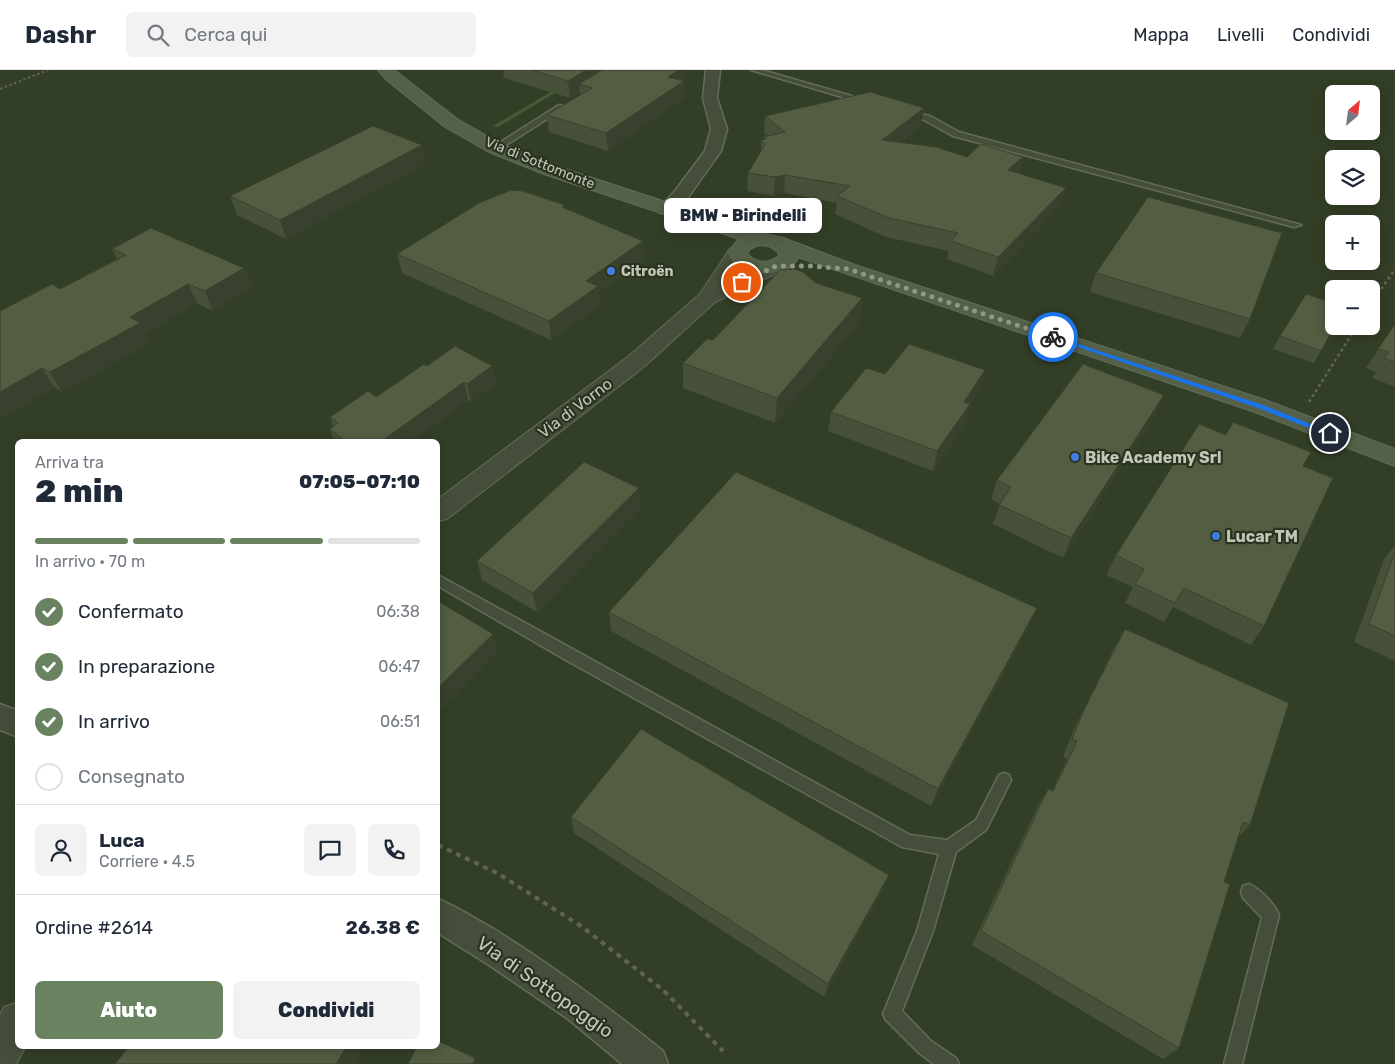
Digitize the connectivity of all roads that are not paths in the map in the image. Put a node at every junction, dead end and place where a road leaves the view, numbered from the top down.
1 (386, 70) edge
2 (714, 70) edge
3 (754, 70) edge
4 (871, 103) edge
5 (568, 104) edge
6 (899, 111) edge
7 (495, 148) junction
8 (675, 212) junction
9 (1296, 225) dead end
10 (758, 240) junction
11 (783, 245) junction
12 (737, 253) junction
13 (776, 266) junction
14 (848, 269) junction
15 (708, 298) junction
16 (1395, 458) edge
17 (440, 510) edge
18 (440, 581) edge
19 (0, 716) edge
20 (15, 724) edge
21 (1004, 780) dead end
22 (949, 848) junction
23 (1249, 892) dead end
24 (440, 916) edge
25 (15, 1027) edge
26 (0, 1054) edge
27 (650, 1064) edge
28 (950, 1064) edge
29 (1232, 1064) edge

1 - 7 main road, Via di Sottomonte
2 - 8 street
3 - 4 lane
5 - 7 lane
6 - 9 lane
7 - 8 main road, Via di Sottomonte
8 - 10 main road, Via di Sottomonte
8 - 12 main road, Via di Sottomonte
10 - 11 main road, Via di Sottomonte
10 - 12 main road
11 - 13 main road
11 - 14 main road, Via di Sottomonte
12 - 13 main road, Via di Sottomonte
12 - 15 street, Via di Vorno
13 - 14 main road, Via di Sottomonte
13 - 15 street, Via di Vorno
14 - 16 main road, Via di Sottomonte
15 - 17 street, Via di Vorno
18 - 22 lane
19 - 20 street
21 - 22 lane
22 - 28 lane
23 - 29 lane
24 - 27 street, Via di Sottopoggio
25 - 26 street

